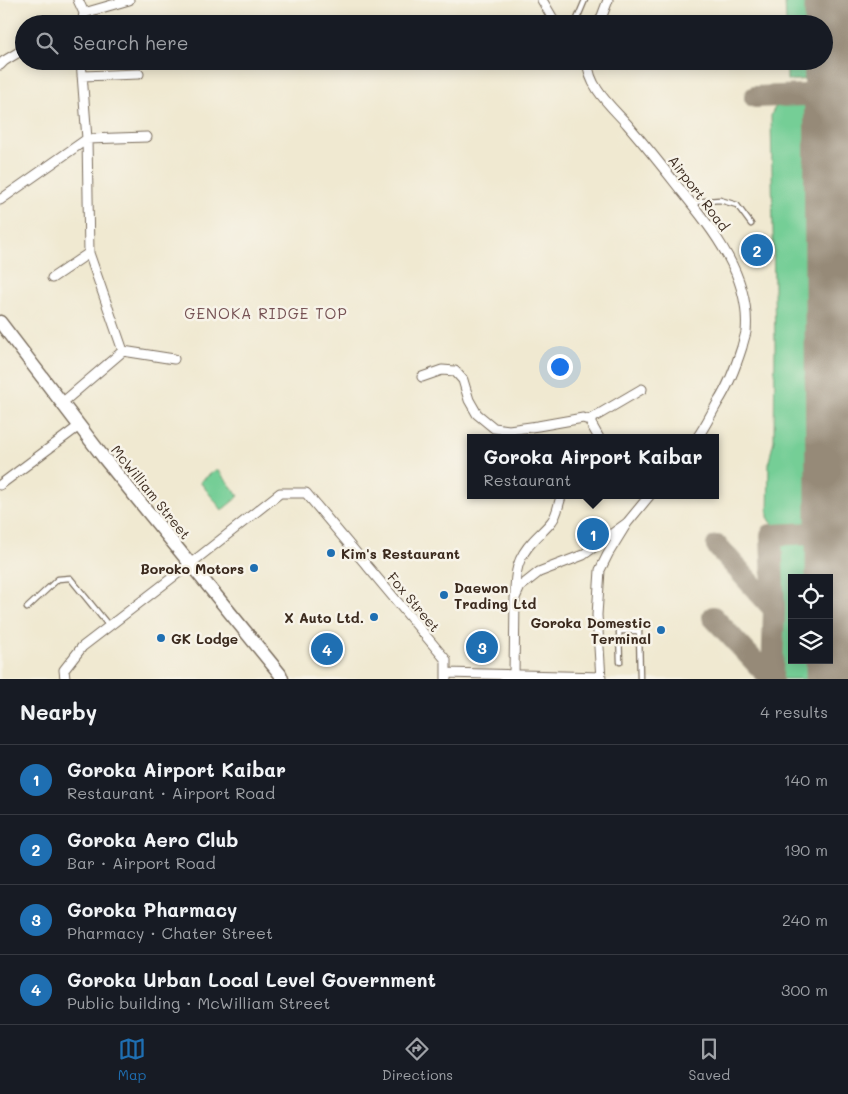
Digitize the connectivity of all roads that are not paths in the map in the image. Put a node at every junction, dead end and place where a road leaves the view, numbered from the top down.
1 (78, 0) edge
2 (130, 0) edge
3 (542, 0) edge
4 (585, 0) edge
5 (608, 0) edge
6 (84, 14) joint
7 (551, 15) edge
8 (579, 15) edge
9 (603, 15) edge
10 (15, 54) edge
11 (0, 65) edge
12 (82, 70) edge
13 (589, 70) edge
14 (139, 74) dead end
15 (82, 76) junction
16 (146, 137) dead end
17 (87, 139) junction
18 (0, 200) edge
19 (690, 202) junction
20 (751, 224) dead end
21 (89, 253) junction
22 (52, 278) dead end
23 (0, 322) edge
24 (123, 351) junction
25 (174, 359) dead end
26 (422, 377) dead end
27 (642, 389) dead end
28 (62, 403) junction
29 (589, 420) junction
30 (79, 426) junction
31 (597, 434) edge
32 (698, 434) edge
33 (0, 485) edge
34 (561, 499) edge
35 (647, 499) edge
36 (627, 523) junction
37 (190, 564) junction
38 (515, 598) junction
39 (27, 608) dead end
40 (109, 626) junction
41 (620, 662) dead end
42 (514, 675) junction
43 (446, 676) edge
44 (601, 678) edge
45 (65, 679) edge
46 (282, 679) edge
47 (640, 679) edge

1 - 6 street
2 - 6 street
3 - 7 street
4 - 8 lane
5 - 9 street
10 - 11 street
12 - 15 street
13 - 19 street, Airport Road
14 - 15 street
15 - 17 street
16 - 17 street
17 - 18 street
17 - 21 street
19 - 20 lane
19 - 32 street, Airport Road
21 - 22 street
21 - 24 street
23 - 28 street, McWilliam Street
24 - 25 street
24 - 28 street
26 - 29 street
27 - 29 street
28 - 30 street, McWilliam Street
29 - 31 street
30 - 33 street
30 - 37 street, McWilliam Street
34 - 38 street
35 - 36 street
36 - 38 street
36 - 44 street
37 - 40 street
37 - 43 street, Fox Street
37 - 46 street, McWilliam Street
38 - 42 street
39 - 40 lane
40 - 45 street
41 - 47 lane
42 - 43 street
42 - 44 street

